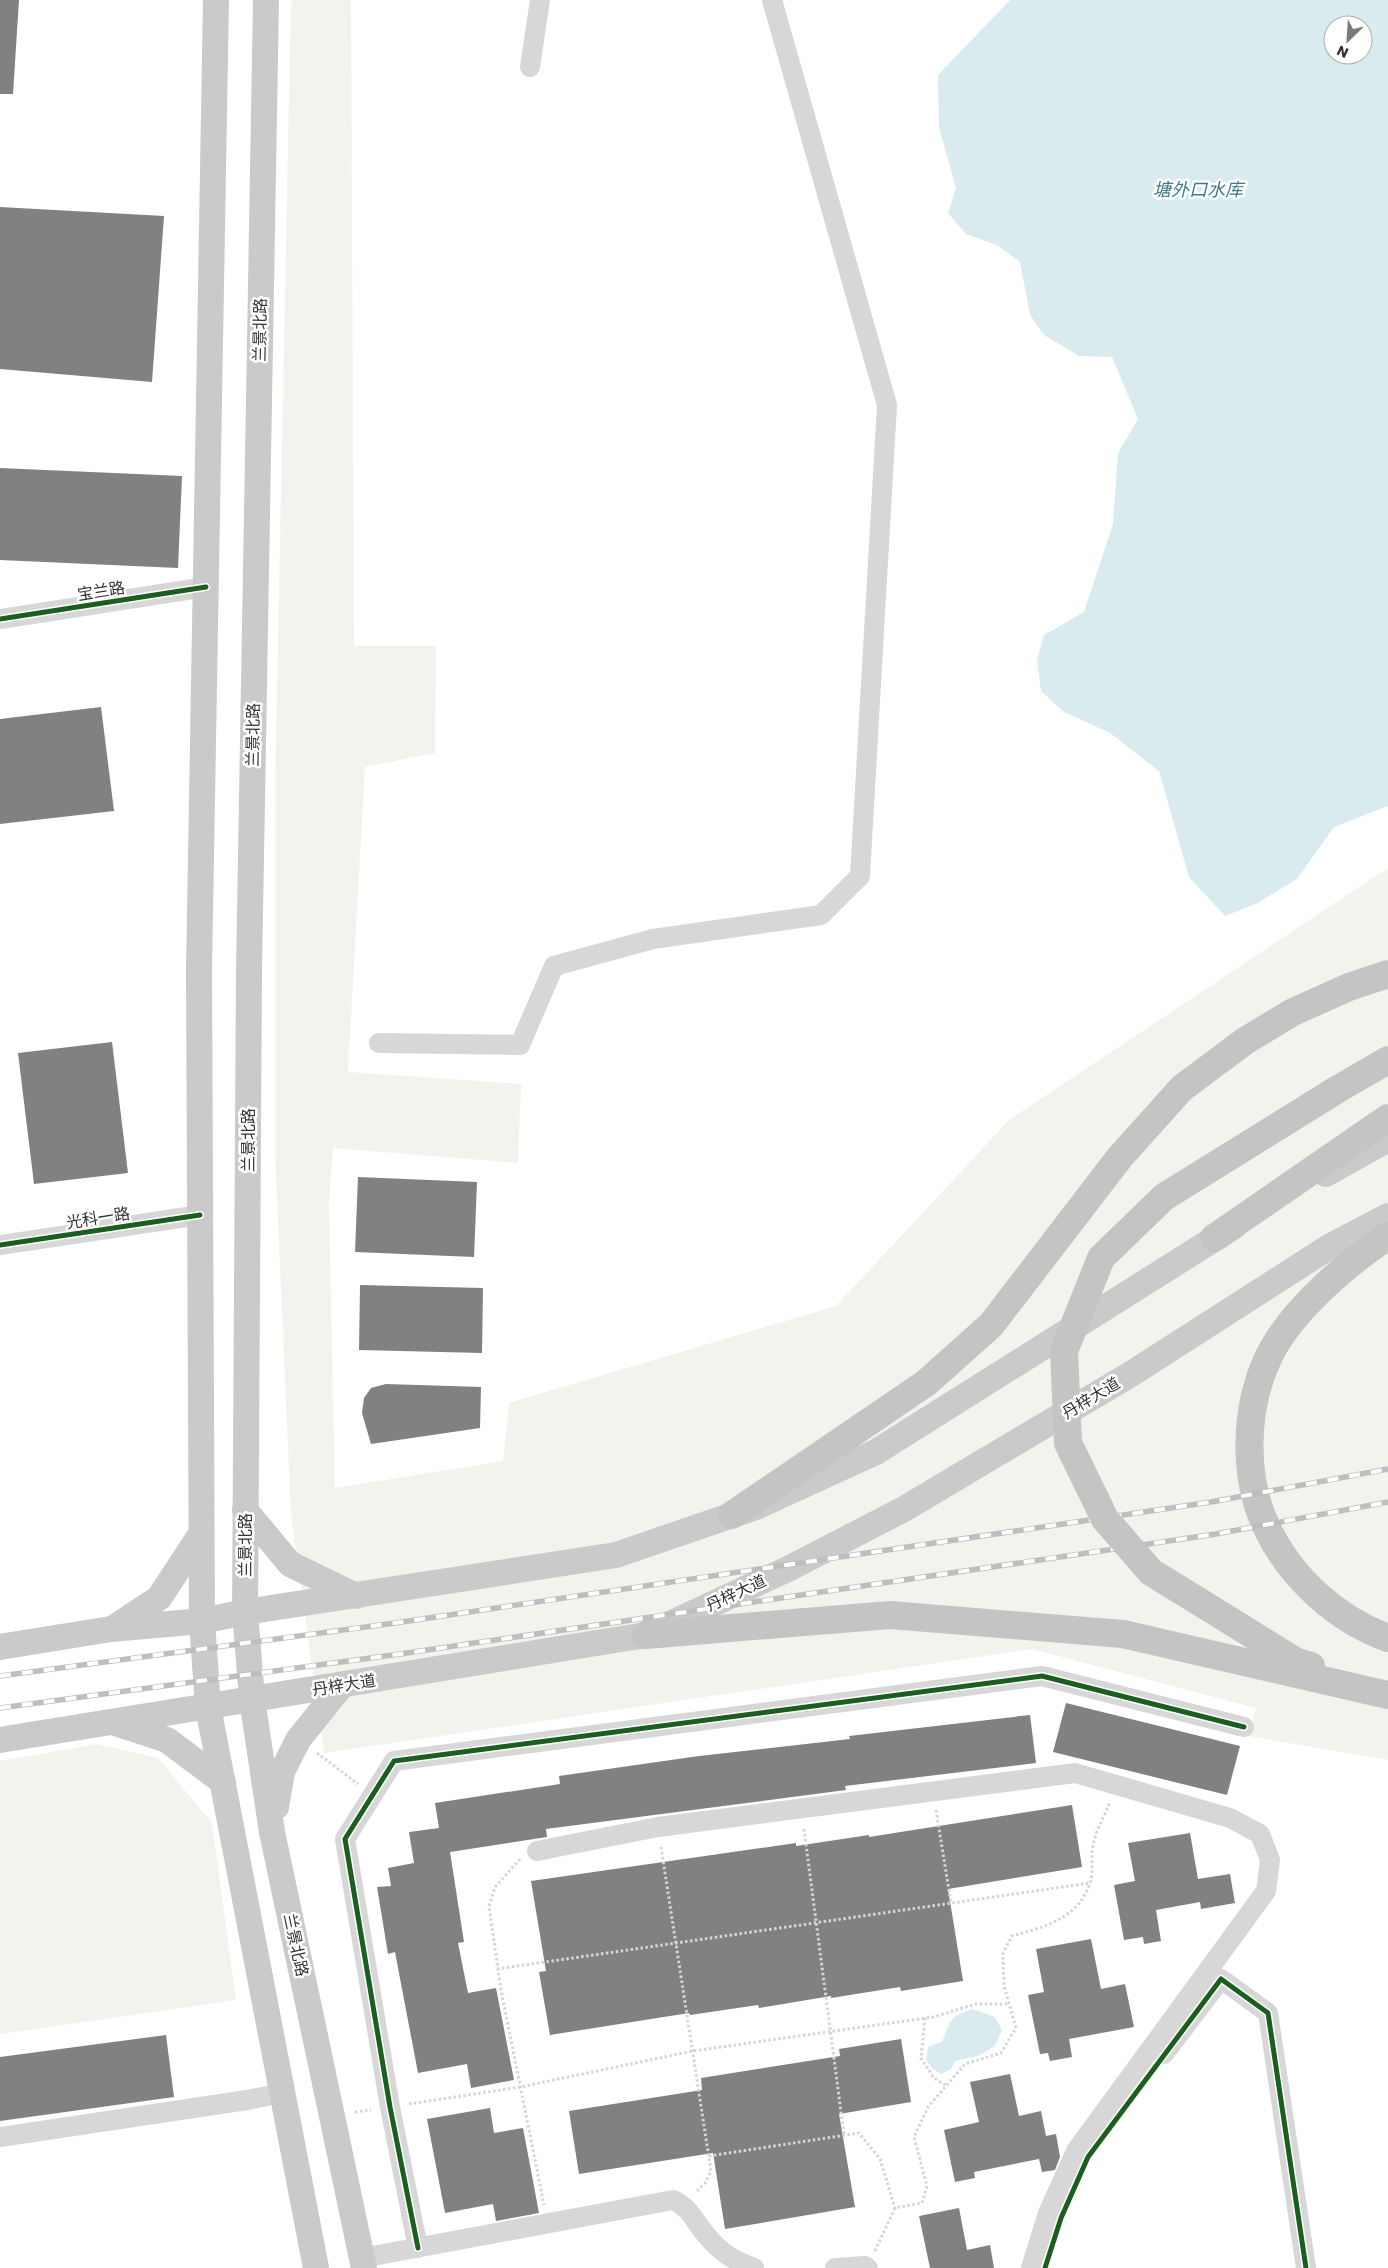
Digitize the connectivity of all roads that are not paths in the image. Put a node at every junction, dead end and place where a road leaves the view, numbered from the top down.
1 (216, 0) edge
2 (266, 0) edge
3 (540, 0) edge
4 (772, 0) edge
5 (530, 67) dead end
6 (206, 587) junction
7 (0, 619) edge
8 (1388, 974) edge
9 (379, 1043) dead end
10 (1388, 1060) edge
11 (1388, 1118) edge
12 (1388, 1139) edge
13 (200, 1215) junction
14 (1388, 1216) edge
15 (1388, 1236) edge
16 (1214, 1238) junction
17 (0, 1245) edge
18 (245, 1510) junction
19 (732, 1515) junction
20 (201, 1534) junction
21 (356, 1596) junction
22 (245, 1612) junction
23 (202, 1621) junction
24 (112, 1629) junction
25 (646, 1635) junction
26 (1388, 1638) edge
27 (0, 1647) edge
28 (342, 1685) junction
29 (1388, 1689) edge
30 (1388, 1695) edge
31 (252, 1699) junction
32 (208, 1707) junction
33 (112, 1722) junction
34 (1244, 1727) dead end
35 (0, 1740) edge
36 (223, 1782) junction
37 (272, 1832) junction
38 (537, 1851) road end
39 (278, 1863) junction
40 (241, 1871) junction
41 (283, 2093) junction
42 (0, 2137) edge
43 (418, 2248) junction
44 (363, 2263) edge
45 (316, 2268) edge
46 (754, 2268) edge
47 (836, 2268) edge
48 (867, 2268) edge
49 (1031, 2268) edge
50 (1045, 2268) edge
51 (1306, 2268) edge

1 - 6 main road
2 - 18 main road, 兰景北路
3 - 5 street
4 - 9 street
6 - 7 street, 宝兰路
6 - 13 main road
8 - 19 highway
10 - 29 highway, bridge
11 - 16 highway
12 - 16 main road
13 - 17 street, 光科一路
13 - 20 main road
14 - 25 main road, 丹梓大道
15 - 26 highway
16 - 19 main road
18 - 21 main road
18 - 22 main road, 兰景北路
19 - 21 main road
20 - 23 main road
20 - 24 main road
21 - 22 main road
22 - 23 main road
22 - 31 main road, 兰景北路
23 - 24 main road
23 - 32 main road
24 - 27 main road
25 - 28 main road, 丹梓大道
25 - 30 highway
28 - 31 main road, 丹梓大道
28 - 37 main road
31 - 32 main road, 丹梓大道
31 - 37 main road, 兰景北路
32 - 33 main road, 丹梓大道
32 - 36 main road
33 - 35 main road, 丹梓大道
33 - 36 main road
34 - 43 street
36 - 40 main road
37 - 39 main road, 兰景北路
38 - 49 street
39 - 40 main road
39 - 44 main road, 兰景北路
40 - 41 main road
41 - 42 street
41 - 45 main road
43 - 44 street
43 - 46 street
47 - 48 street
50 - 51 street

